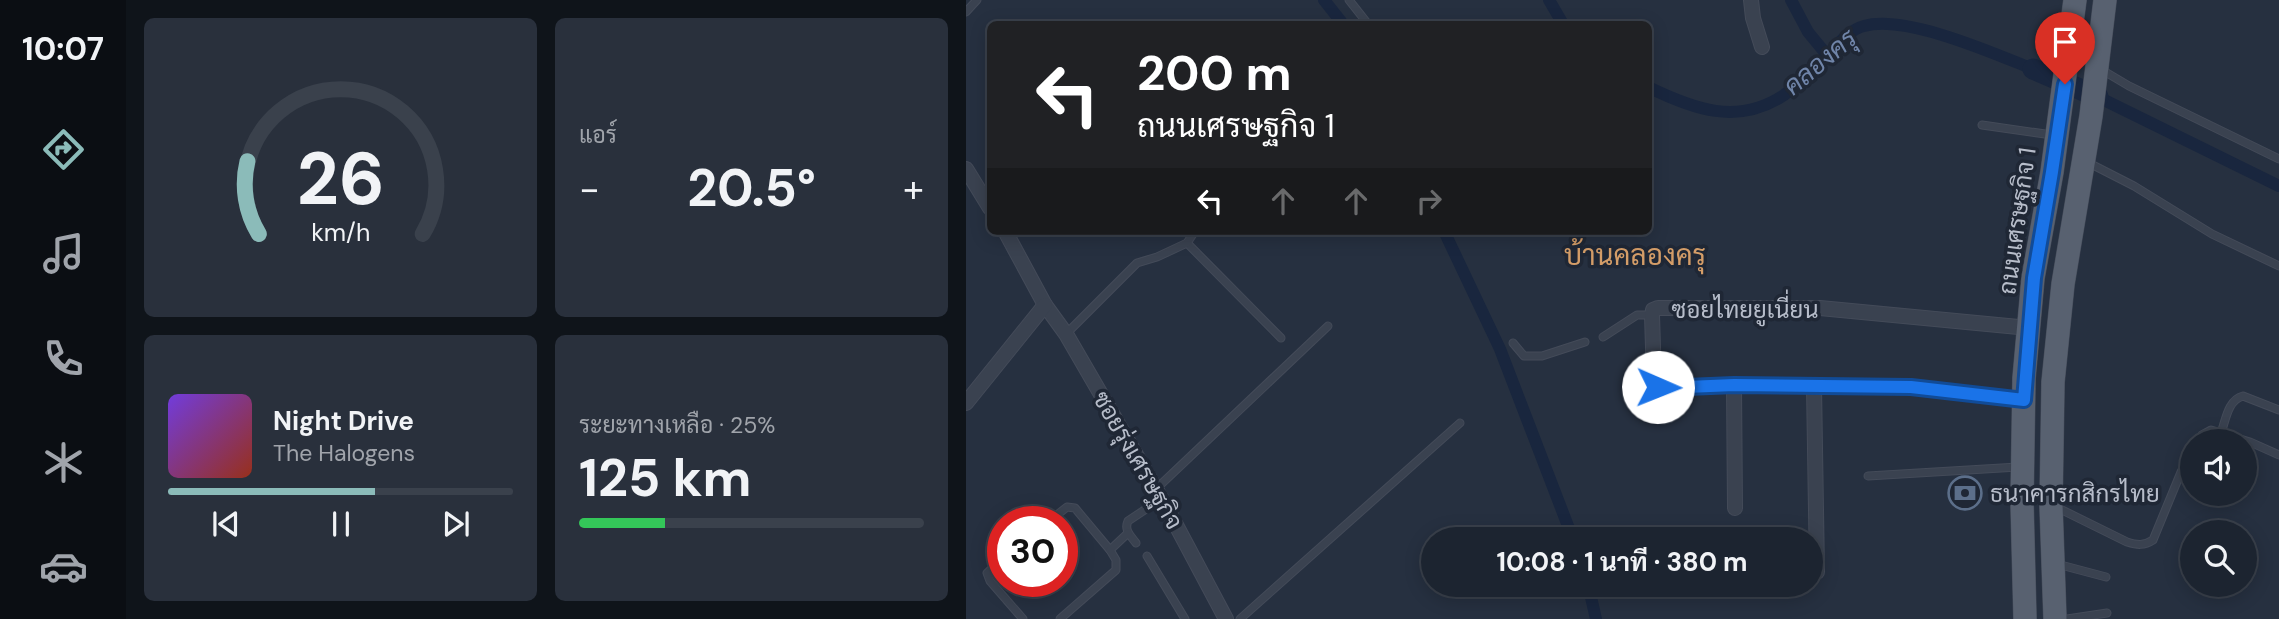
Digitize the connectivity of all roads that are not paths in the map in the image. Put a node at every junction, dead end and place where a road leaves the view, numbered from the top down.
1 (977, 0) edge
2 (1349, 0) edge
3 (1751, 0) edge
4 (2075, 0) edge
5 (2105, 0) edge
6 (966, 12) edge
7 (1366, 21) edge
8 (1762, 47) dead end
9 (2096, 69) junction
10 (1982, 125) dead end
11 (2056, 136) junction
12 (2279, 159) edge
13 (2084, 160) junction
14 (966, 169) edge
15 (987, 203) edge
16 (1007, 235) edge
17 (1192, 235) edge
18 (1187, 243) junction
19 (2279, 266) edge
20 (1045, 305) junction
21 (1651, 315) junction
22 (1328, 326) dead end
23 (2029, 328) junction
24 (1066, 334) junction
25 (1603, 337) dead end
26 (1281, 338) dead end
27 (1585, 342) dead end
28 (1513, 343) dead end
29 (1734, 385) junction
30 (1814, 386) junction
31 (2024, 400) junction
32 (966, 403) edge
33 (2279, 410) edge
34 (1460, 423) dead end
35 (2222, 429) edge
36 (2257, 445) edge
37 (2279, 455) edge
38 (2023, 467) junction
39 (2180, 472) edge
40 (1868, 476) dead end
41 (1158, 494) junction
42 (2051, 505) junction
43 (1735, 508) dead end
44 (1078, 512) edge
45 (1816, 527) edge
46 (1128, 533) junction
47 (1136, 543) dead end
48 (1110, 550) junction
49 (1147, 556) dead end
50 (2053, 563) junction
51 (2106, 577) dead end
52 (1004, 597) edge
53 (2107, 613) dead end
54 (1023, 619) edge
55 (1060, 619) edge
56 (1185, 619) edge
57 (1226, 619) edge
58 (1240, 619) edge
59 (2025, 619) edge
60 (2054, 619) edge
61 (2067, 619) edge

1 - 6 lane
2 - 7 lane
3 - 8 street
4 - 11 main road, ถนนเศรษฐกิจ 1
5 - 9 main road
9 - 12 lane
9 - 13 main road
10 - 11 lane
11 - 23 main road, ถนนเศรษฐกิจ 1
13 - 19 lane
13 - 42 main road
14 - 15 street
16 - 20 street, ซอยรุ่งเศรษฐกิจ
17 - 18 lane
18 - 24 lane
18 - 26 lane
20 - 24 street, ซอยรุ่งเศรษฐกิจ
20 - 32 street
21 - 23 street, ซอยไทยยูเนี่ยน
21 - 25 lane
21 - 29 street, ซอยไทยยูเนี่ยน
22 - 41 lane
23 - 31 main road, ถนนเศรษฐกิจ 1
24 - 41 street, ซอยรุ่งเศรษฐกิจ
27 - 28 lane
29 - 30 street, ซอยไทยยูเนี่ยน
29 - 43 street
30 - 31 street, ซอยไทยยูเนี่ยน
30 - 45 street
31 - 38 main road, ถนนเศรษฐกิจ 1
33 - 35 lane
34 - 58 lane
36 - 37 lane
38 - 40 lane
38 - 59 main road, ถนนเศรษฐกิจ 1
39 - 42 lane
41 - 46 lane
41 - 57 street, ซอยรุ่งเศรษฐกิจ
42 - 50 main road
44 - 48 lane
46 - 47 lane
46 - 48 lane
48 - 55 lane
49 - 56 lane
50 - 51 lane
50 - 60 main road
52 - 54 lane
53 - 61 lane

